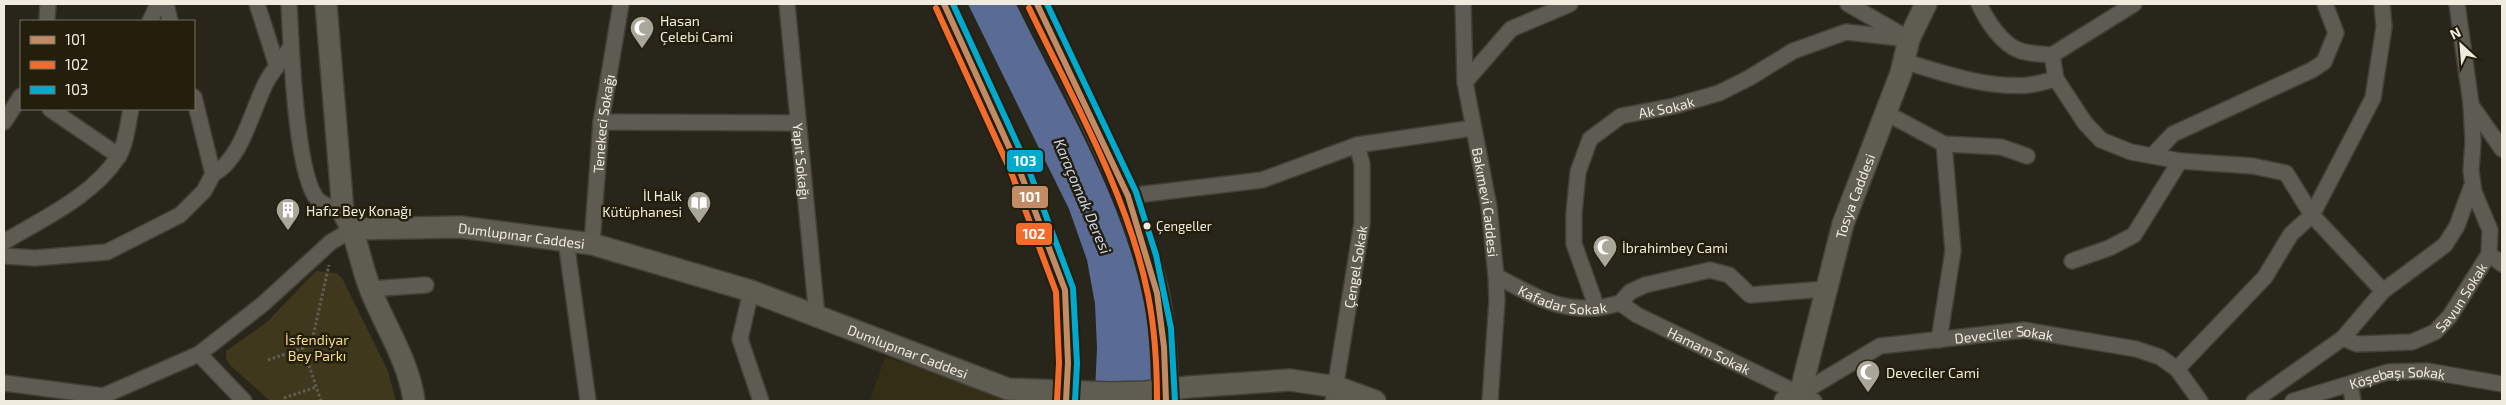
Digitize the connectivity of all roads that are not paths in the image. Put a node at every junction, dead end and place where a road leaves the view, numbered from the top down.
1 (48, 4) edge
2 (158, 4) edge
3 (166, 4) edge
4 (257, 4) edge
5 (289, 4) edge
6 (326, 4) edge
7 (621, 4) edge
8 (787, 4) edge
9 (944, 4) edge
10 (1037, 4) edge
11 (1463, 4) edge
12 (1570, 4) edge
13 (1848, 4) edge
14 (1926, 4) edge
15 (1979, 4) edge
16 (2134, 4) edge
17 (2325, 4) edge
18 (2382, 4) edge
19 (2457, 4) edge
20 (47, 20) edge
21 (150, 20) edge
22 (170, 20) edge
23 (1910, 39) junction
24 (291, 48) junction
25 (2052, 55) junction
26 (1903, 61) junction
27 (277, 66) junction
28 (2056, 79) junction
29 (1465, 82) junction
30 (20, 98) edge
31 (195, 100) edge
32 (2471, 104) junction
33 (51, 110) edge
34 (131, 110) edge
35 (1886, 114) junction
36 (4, 122) edge
37 (601, 122) junction
38 (798, 123) junction
39 (1473, 128) junction
40 (1944, 144) junction
41 (1357, 145) junction
42 (2502, 149) edge
43 (119, 156) junction
44 (2027, 156) dead end
45 (2152, 156) junction
46 (2180, 161) junction
47 (213, 174) junction
48 (2472, 185) junction
49 (1128, 196) junction
50 (2312, 215) junction
51 (348, 220) junction
52 (566, 240) junction
53 (4, 242) edge
54 (592, 244) junction
55 (2489, 254) junction
56 (4, 256) edge
57 (2072, 261) dead end
58 (2502, 264) edge
59 (1496, 276) junction
60 (426, 285) dead end
61 (370, 289) junction
62 (1826, 289) junction
63 (751, 291) junction
64 (2383, 291) junction
65 (1620, 304) junction
66 (1597, 308) junction
67 (817, 317) junction
68 (2343, 338) junction
69 (1939, 340) junction
70 (199, 354) junction
71 (2177, 369) junction
72 (4, 383) edge
73 (2350, 384) junction
74 (2502, 384) edge
75 (1335, 394) edge
76 (1166, 396) edge
77 (1067, 397) edge
78 (1800, 399) edge
79 (244, 401) edge
80 (414, 401) edge
81 (588, 401) edge
82 (761, 401) edge
83 (1375, 401) edge
84 (1490, 401) edge
85 (2202, 401) edge
86 (2254, 401) edge
87 (2294, 401) edge
88 (2353, 401) edge

1 - 20 street
2 - 21 street
3 - 22 street
4 - 27 street
5 - 24 street
6 - 51 main road
7 - 37 street, Tenekeci Sokağı
8 - 38 street, Yapıt Sokağı
9 - 77 main road
10 - 49 main road
11 - 29 street, Bakımevi Caddesi
12 - 29 street
13 - 23 street
14 - 23 main road, Tosya Caddesi
15 - 25 street
16 - 25 street
17 - 45 street
18 - 50 street
19 - 32 street, Savun Sokak
23 - 26 main road, Tosya Caddesi
23 - 66 street, Ak Sokak
24 - 27 street
24 - 51 street
25 - 28 street
26 - 28 street
26 - 35 main road, Tosya Caddesi
27 - 47 street
28 - 45 street
29 - 39 street, Bakımevi Caddesi
30 - 36 street
31 - 47 street
32 - 42 street
32 - 48 street, Savun Sokak
33 - 43 street
34 - 43 street
35 - 40 street
35 - 62 main road, Tosya Caddesi
37 - 38 street
37 - 54 street, Tenekeci Sokağı
38 - 67 street, Yapıt Sokağı
39 - 41 street
39 - 59 street, Bakımevi Caddesi
40 - 44 street
40 - 69 street
41 - 49 street
41 - 75 street, Çengel Sokak
43 - 53 street
45 - 46 street
46 - 50 street
46 - 57 street
47 - 56 street
48 - 55 street, Savun Sokak
48 - 64 street
49 - 76 main road
50 - 64 street
50 - 71 street
51 - 52 main road, Dumlupınar Caddesi
51 - 61 main road
51 - 70 street, Dumlupınar Caddesi
52 - 54 main road, Dumlupınar Caddesi
52 - 81 street
54 - 63 main road, Dumlupınar Caddesi
55 - 58 street
55 - 68 street, Savun Sokak
59 - 66 street, Kafadar Sokak
59 - 84 street, Bakımevi Caddesi
60 - 61 street
61 - 80 main road
62 - 65 street, Kafadar Sokak
62 - 78 main road, Tosya Caddesi
63 - 67 main road, Dumlupınar Caddesi
63 - 82 street
64 - 68 street
65 - 66 street, Kafadar Sokak
65 - 78 street, Hamam Sokak
67 - 77 main road, Dumlupınar Caddesi
68 - 86 street
69 - 71 street, Deveciler Sokak
69 - 78 street, Deveciler Sokak
70 - 72 street, Dumlupınar Caddesi
70 - 79 street
71 - 85 street, Deveciler Sokak
73 - 74 street, Köşebaşı Sokak
73 - 87 street, Köşebaşı Sokak
73 - 88 street
75 - 76 main road, Dumlupınar Caddesi
75 - 83 main road, Dumlupınar Caddesi
76 - 77 main road, Dumlupınar Caddesi

